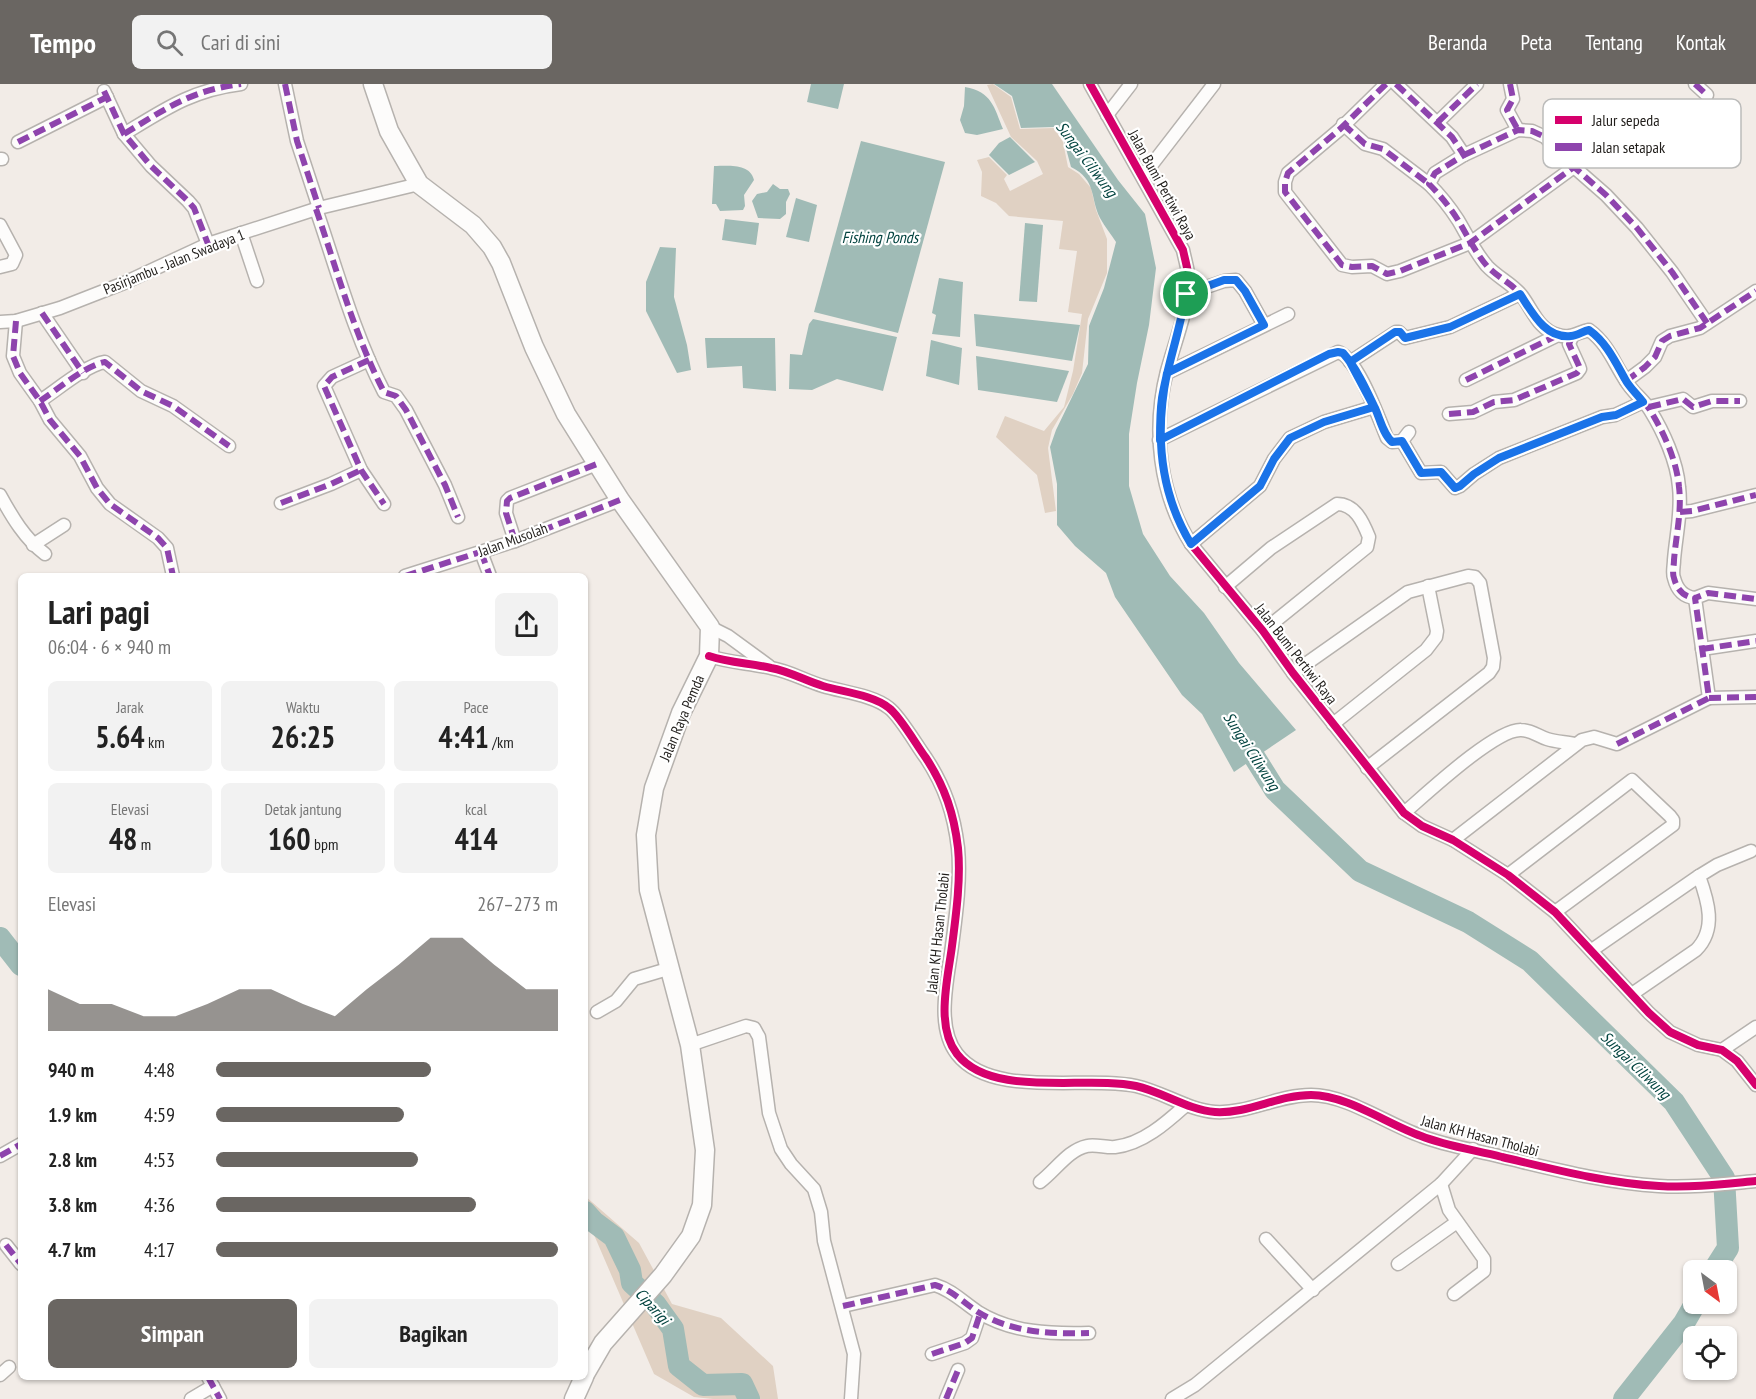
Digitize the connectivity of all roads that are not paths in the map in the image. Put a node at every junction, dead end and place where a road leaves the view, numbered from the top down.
1 (242, 84) edge
2 (285, 84) edge
3 (373, 84) edge
4 (1090, 84) edge
5 (1131, 84) edge
6 (1214, 84) edge
7 (1386, 84) edge
8 (1396, 84) edge
9 (1477, 84) edge
10 (1510, 84) edge
11 (1695, 84) edge
12 (1707, 95) dead end
13 (1107, 114) junction
14 (1438, 122) junction
15 (1343, 124) junction
16 (1518, 130) junction
17 (124, 134) junction
18 (1543, 136) edge
19 (18, 142) dead end
20 (1464, 155) junction
21 (1573, 168) edge
22 (1575, 168) edge
23 (1143, 176) junction
24 (419, 184) junction
25 (1429, 184) junction
26 (317, 208) junction
27 (0, 225) edge
28 (241, 233) junction
29 (1470, 243) junction
30 (208, 244) junction
31 (0, 267) edge
32 (257, 281) dead end
33 (1756, 291) edge
34 (1186, 294) junction
35 (1520, 294) junction
36 (42, 313) junction
37 (1288, 314) dead end
38 (16, 321) junction
39 (0, 322) edge
40 (1707, 323) junction
41 (1264, 325) junction
42 (1558, 335) junction
43 (1572, 337) junction
44 (369, 360) junction
45 (1350, 362) junction
46 (82, 373) junction
47 (1167, 373) junction
48 (1466, 381) dead end
49 (1626, 381) junction
50 (40, 401) junction
51 (1740, 401) dead end
52 (1646, 405) junction
53 (1374, 407) junction
54 (1449, 414) dead end
55 (1160, 440) junction
56 (229, 446) dead end
57 (597, 464) junction
58 (361, 470) junction
59 (0, 495) edge
60 (1756, 495) edge
61 (620, 500) junction
62 (281, 503) dead end
63 (384, 504) dead end
64 (1680, 512) junction
65 (458, 517) dead end
66 (64, 525) dead end
67 (515, 541) junction
68 (1191, 544) junction
69 (33, 545) junction
70 (481, 552) junction
71 (45, 554) dead end
72 (172, 573) edge
73 (414, 573) edge
74 (489, 573) edge
75 (1428, 586) junction
76 (1225, 587) junction
77 (1695, 598) junction
78 (1756, 599) edge
79 (710, 627) junction
80 (1263, 631) junction
81 (1756, 641) edge
82 (1702, 649) junction
83 (709, 656) junction
84 (773, 668) junction
85 (1293, 673) junction
86 (1756, 697) edge
87 (1709, 698) junction
88 (1333, 724) junction
89 (1575, 744) junction
90 (1367, 768) junction
91 (1404, 813) junction
92 (1453, 840) junction
93 (1751, 851) dead end
94 (1508, 875) junction
95 (1699, 876) junction
96 (1555, 912) junction
97 (1592, 950) junction
98 (671, 968) junction
99 (1632, 994) junction
100 (597, 1012) dead end
101 (1756, 1027) edge
102 (690, 1045) junction
103 (1722, 1050) junction
104 (1756, 1085) edge
105 (1186, 1105) junction
106 (18, 1146) edge
107 (1473, 1149) junction
108 (0, 1156) edge
109 (1756, 1181) edge
110 (1040, 1182) dead end
111 (1442, 1184) junction
112 (1457, 1222) junction
113 (1266, 1239) dead end
114 (2, 1245) edge
115 (18, 1261) edge
116 (1398, 1264) dead end
117 (1313, 1290) junction
118 (1454, 1294) dead end
119 (843, 1306) junction
120 (980, 1314) junction
121 (1089, 1333) dead end
122 (932, 1354) dead end
123 (588, 1368) edge
124 (958, 1370) dead end
125 (582, 1380) edge
126 (211, 1382) edge
127 (191, 1399) edge
128 (220, 1399) edge
129 (574, 1399) edge
130 (851, 1399) edge
131 (945, 1399) edge
132 (1172, 1399) edge

1 - 17 street
2 - 26 street
3 - 24 main road
4 - 13 street, Jalan Bumi Pertiwi Raya
5 - 13 street
6 - 23 street
7 - 15 street
8 - 14 street
9 - 14 street
10 - 16 street
11 - 12 street
13 - 23 street, Jalan Bumi Pertiwi Raya
14 - 20 street
15 - 25 street
15 - 29 street
16 - 18 street
16 - 20 street
17 - 19 street
17 - 30 street
20 - 25 street
21 - 29 street
22 - 40 street
23 - 34 street, Jalan Bumi Pertiwi Raya
24 - 26 street, Pasirjambu - Jalan Swadaya 1
24 - 57 main road
25 - 29 street
26 - 28 street, Pasirjambu - Jalan Swadaya 1
26 - 44 street
27 - 31 street
28 - 30 street, Pasirjambu - Jalan Swadaya 1
28 - 32 street
29 - 35 street
30 - 36 street, Pasirjambu - Jalan Swadaya 1
33 - 40 street
34 - 41 street
34 - 47 street, Jalan Bumi Pertiwi Raya
35 - 42 street
35 - 45 street
36 - 38 street, Pasirjambu - Jalan Swadaya 1
36 - 46 street
37 - 41 street
38 - 39 street, Pasirjambu - Jalan Swadaya 1
38 - 50 street
40 - 49 street
41 - 47 street
42 - 43 street
42 - 48 street
43 - 49 street
43 - 54 street
44 - 58 street
44 - 65 street
45 - 53 street
45 - 55 street
46 - 50 street
46 - 56 street
47 - 55 street, Jalan Bumi Pertiwi Raya
49 - 52 street
50 - 72 street
51 - 52 street
52 - 53 street
52 - 64 street
53 - 68 street
55 - 68 street, Jalan Bumi Pertiwi Raya
57 - 61 main road
57 - 67 street
58 - 62 street
58 - 63 street
59 - 69 street
60 - 64 street
61 - 67 street, Jalan Musolah
61 - 79 main road
64 - 77 street
66 - 69 street
67 - 70 street, Jalan Musolah
68 - 76 street, Jalan Bumi Pertiwi Raya
69 - 71 street
70 - 73 street, Jalan Musolah
70 - 74 street
75 - 85 street
75 - 88 street
75 - 90 street
76 - 80 street, Jalan Bumi Pertiwi Raya
76 - 80 street
77 - 78 street
77 - 82 street
79 - 83 main road, Jalan Raya Pemda
79 - 84 street, Jalan KH Hasan Tholabi
80 - 85 street, Jalan Bumi Pertiwi Raya
81 - 82 street
82 - 87 street
83 - 84 street, Jalan KH Hasan Tholabi
83 - 98 main road, Jalan Raya Pemda
84 - 105 street, Jalan KH Hasan Tholabi
85 - 88 street, Jalan Bumi Pertiwi Raya
86 - 87 street
87 - 89 street
88 - 90 street, Jalan Bumi Pertiwi Raya
89 - 91 street
89 - 92 street
90 - 91 street, Jalan Bumi Pertiwi Raya
91 - 92 street, Jalan Bumi Pertiwi Raya
92 - 94 street, Jalan Bumi Pertiwi Raya
93 - 95 street
94 - 96 street, Jalan Bumi Pertiwi Raya
94 - 96 street
95 - 97 street
95 - 99 street
96 - 97 street, Jalan Bumi Pertiwi Raya
97 - 99 street, Jalan Bumi Pertiwi Raya
98 - 100 street
98 - 102 main road, Jalan Raya Pemda
99 - 103 street, Jalan Bumi Pertiwi Raya
101 - 103 street
102 - 119 street
102 - 123 main road, Jalan Raya Pemda
103 - 104 street, Jalan Bumi Pertiwi Raya
105 - 107 street, Jalan KH Hasan Tholabi
105 - 110 street
106 - 108 street
107 - 109 street, Jalan KH Hasan Tholabi
107 - 111 street
111 - 112 street
111 - 117 street
112 - 116 street
112 - 118 street
113 - 117 street
114 - 115 street
117 - 132 street
119 - 120 street
119 - 130 street
120 - 121 street
120 - 122 street
124 - 131 street
125 - 129 main road, Jalan Raya Pemda
126 - 127 street
126 - 128 street

